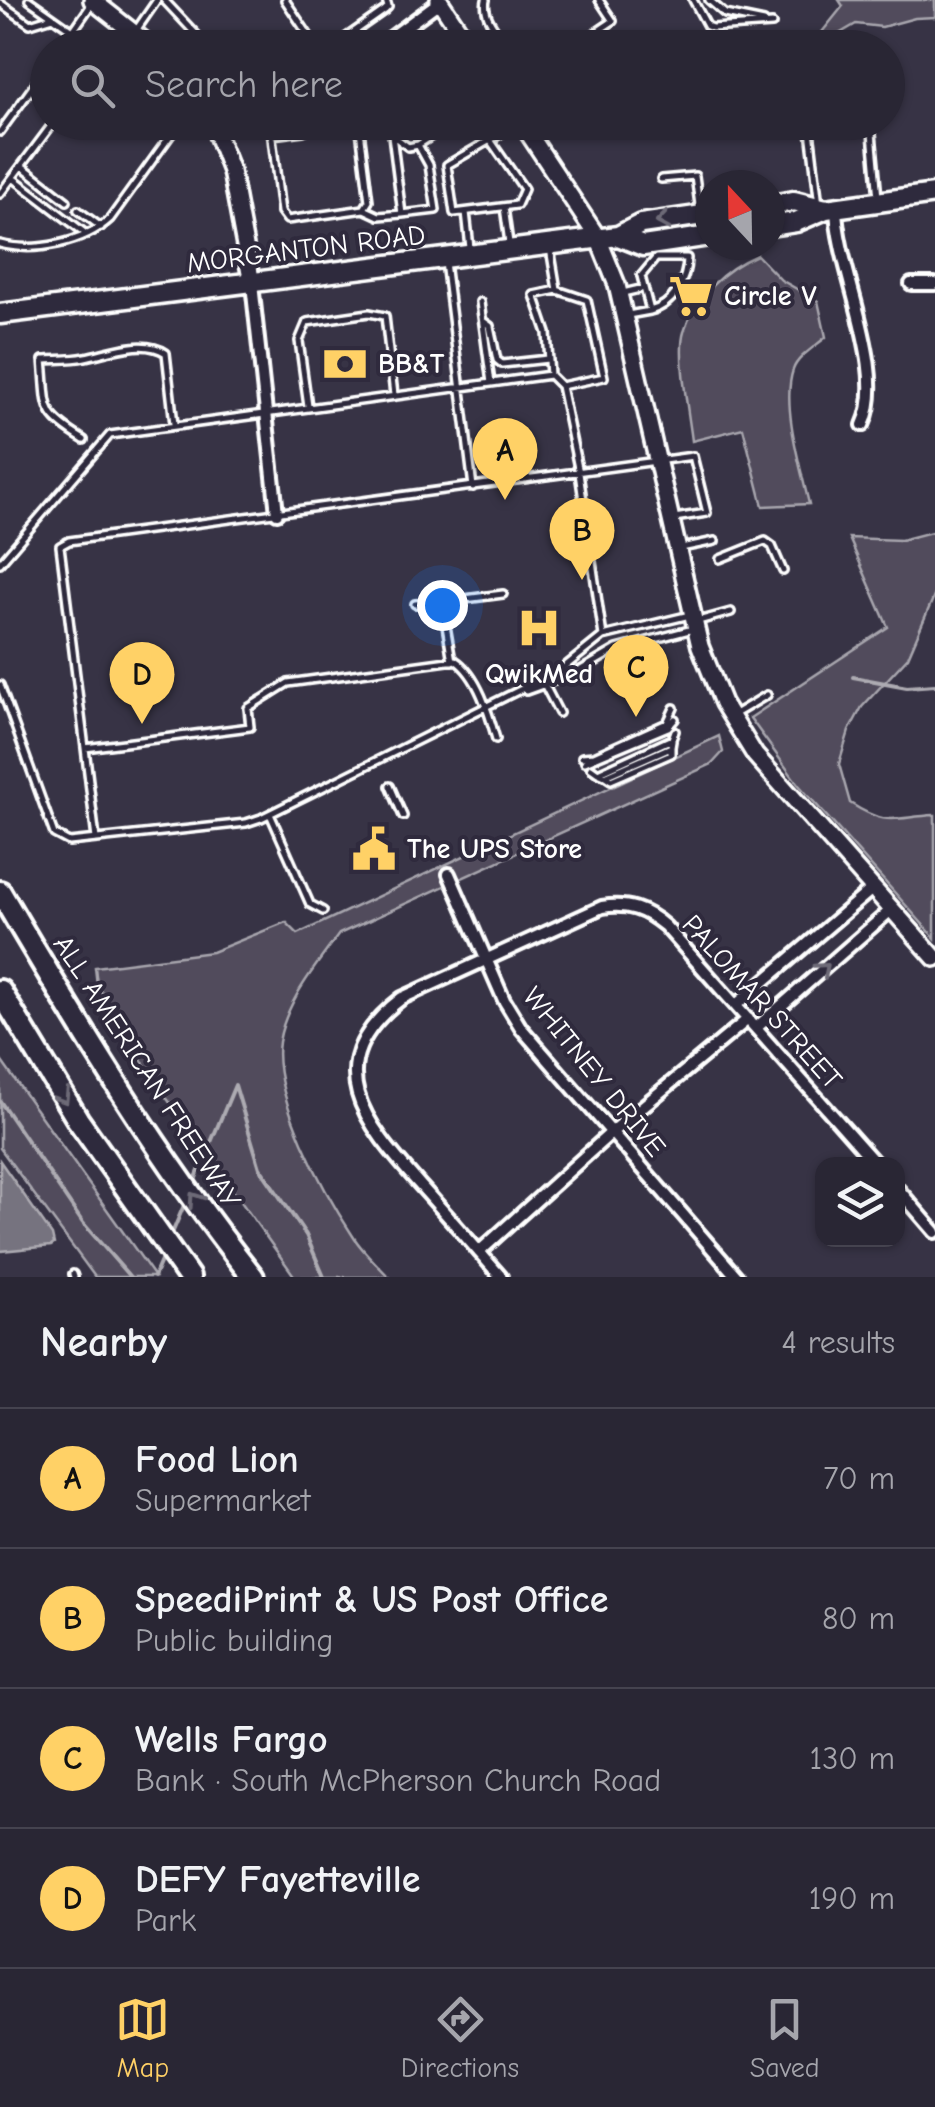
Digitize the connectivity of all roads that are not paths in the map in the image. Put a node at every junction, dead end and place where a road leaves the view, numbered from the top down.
1 (29, 0) edge
2 (93, 0) edge
3 (161, 0) edge
4 (284, 0) edge
5 (386, 0) edge
6 (441, 0) edge
7 (486, 0) edge
8 (599, 0) edge
9 (693, 0) edge
10 (709, 0) edge
11 (0, 2) edge
12 (53, 17) junction
13 (130, 27) junction
14 (70, 30) edge
15 (74, 30) edge
16 (127, 30) edge
17 (133, 30) edge
18 (191, 30) edge
19 (305, 30) edge
20 (357, 30) edge
21 (407, 30) edge
22 (460, 30) edge
23 (497, 30) edge
24 (601, 30) edge
25 (30, 91) edge
26 (0, 132) edge
27 (41, 140) edge
28 (166, 140) edge
29 (219, 140) edge
30 (273, 140) edge
31 (360, 140) edge
32 (393, 140) edge
33 (399, 140) edge
34 (427, 140) edge
35 (490, 140) joint
36 (532, 140) edge
37 (813, 140) edge
38 (873, 140) edge
39 (418, 146) junction
40 (22, 166) junction
41 (695, 176) edge
42 (13, 178) junction
43 (661, 179) dead end
44 (0, 194) edge
45 (935, 194) edge
46 (67, 201) dead end
47 (878, 201) junction
48 (785, 202) edge
49 (504, 206) junction
50 (827, 208) junction
51 (364, 209) junction
52 (78, 210) dead end
53 (466, 212) junction
54 (402, 214) junction
55 (695, 216) edge
56 (785, 224) edge
57 (101, 227) junction
58 (88, 235) junction
59 (618, 236) junction
60 (598, 238) junction
61 (695, 241) edge
62 (0, 244) edge
63 (550, 244) junction
64 (510, 250) junction
65 (662, 251) junction
66 (471, 255) junction
67 (444, 258) junction
68 (252, 284) junction
69 (911, 284) dead end
70 (935, 284) edge
71 (644, 288) junction
72 (557, 290) junction
73 (619, 294) junction
74 (480, 302) dead end
75 (650, 310) junction
76 (0, 314) edge
77 (624, 316) junction
78 (483, 321) junction
79 (550, 359) junction
80 (550, 375) junction
81 (491, 383) junction
82 (560, 386) junction
83 (460, 387) junction
84 (394, 395) junction
85 (308, 406) junction
86 (266, 411) junction
87 (174, 424) junction
88 (863, 425) dead end
89 (84, 440) dead end
90 (657, 462) junction
91 (579, 473) junction
92 (473, 487) junction
93 (277, 514) junction
94 (670, 519) junction
95 (715, 540) dead end
96 (678, 549) junction
97 (720, 560) dead end
98 (0, 563) edge
99 (783, 571) dead end
100 (503, 594) dead end
101 (442, 602) junction
102 (415, 604) dead end
103 (731, 612) dead end
104 (695, 622) junction
105 (602, 636) junction
106 (617, 649) junction
107 (452, 660) junction
108 (630, 680) dead end
109 (544, 684) junction
110 (0, 685) edge
111 (767, 696) dead end
112 (504, 699) junction
113 (486, 708) junction
114 (675, 712) dead end
115 (560, 713) dead end
116 (731, 717) junction
117 (675, 731) dead end
118 (496, 739) dead end
119 (672, 739) junction
120 (85, 748) junction
121 (583, 760) dead end
122 (390, 786) dead end
123 (270, 814) junction
124 (404, 816) dead end
125 (96, 839) junction
126 (449, 874) dead end
127 (872, 889) junction
128 (0, 892) edge
129 (891, 910) junction
130 (323, 911) dead end
131 (486, 958) junction
132 (935, 958) edge
133 (4, 1000) edge
134 (736, 1006) junction
135 (752, 1023) junction
136 (612, 1132) junction
137 (870, 1157) edge
138 (905, 1197) edge
139 (935, 1232) edge
140 (480, 1252) junction
141 (189, 1277) edge
142 (253, 1277) edge
143 (501, 1277) edge
144 (737, 1277) edge

1 - 12 lane
2 - 13 main road
2 - 15 lane
3 - 13 lane
3 - 18 lane
4 - 19 lane
5 - 20 lane
6 - 21 street
6 - 22 main road
7 - 23 lane
8 - 24 lane
9 - 10 lane
11 - 12 lane
12 - 14 lane
13 - 16 lane
13 - 17 main road
25 - 26 lane
27 - 40 lane
28 - 57 lane
29 - 68 main road
30 - 51 lane
31 - 51 lane
32 - 54 lane
33 - 39 lane
34 - 39 lane
35 - 49 lane
35 - 53 lane
36 - 60 main road
37 - 50 lane
38 - 47 lane
39 - 54 lane
40 - 42 lane
40 - 46 lane
41 - 43 lane
42 - 44 lane
42 - 58 lane
45 - 47 main road
47 - 50 main road
48 - 50 main road
49 - 53 lane
49 - 64 lane
50 - 56 main road
50 - 88 street
51 - 54 lane
52 - 57 lane
53 - 66 lane
55 -> 59 main road, MORGANTON ROAD
57 - 58 lane
58 - 62 lane
59 - 60 main road, MORGANTON ROAD
59 - 65 main road, MORGANTON ROAD
60 - 63 main road, MORGANTON ROAD
60 - 73 main road
61 - 65 main road, MORGANTON ROAD
63 - 64 main road, MORGANTON ROAD
63 - 72 lane
64 - 66 main road, MORGANTON ROAD
65 - 71 lane
65 - 75 lane
66 - 67 main road, MORGANTON ROAD
67 - 68 main road, MORGANTON ROAD
67 - 83 lane
68 - 76 main road, MORGANTON ROAD
68 - 86 street
69 - 70 street
71 - 73 lane
71 - 75 lane
72 - 79 lane
72 - 82 lane
73 - 77 main road
74 - 78 lane
75 - 77 lane
77 - 90 main road
78 - 79 lane
78 - 81 lane
79 - 80 lane
80 - 81 lane
80 - 82 lane
81 - 83 lane
82 - 91 lane
83 - 84 lane
83 - 92 lane
84 - 85 lane
84 - 85 lane
85 - 86 lane
86 - 87 lane
86 - 93 street
87 - 89 lane
87 - 98 lane
90 - 91 lane
90 - 94 main road
90 - 94 lane
91 - 92 lane
91 - 105 lane
92 - 93 lane
93 - 120 lane
94 - 96 main road
95 - 96 lane
96 - 104 main road
97 - 99 lane
100 - 101 lane
101 - 102 lane
101 - 107 lane
103 - 104 lane
104 - 105 lane
104 - 106 lane
104 - 116 main road
105 - 112 lane
106 - 108 lane
106 - 109 lane
107 - 113 lane
107 - 120 lane
109 - 112 lane
109 - 115 lane
110 - 125 lane
111 - 116 lane
112 - 113 lane
113 - 118 lane
113 - 123 lane
114 - 121 lane
116 - 127 main road
117 - 119 lane
119 - 119 lane
120 - 125 lane
122 - 124 lane
123 - 125 lane
123 - 130 lane
126 - 131 street, WHITNEY DRIVE
127 - 129 main road
127 - 134 street
142 -> 128 highway, ALL AMERICAN FREEWAY
129 - 132 main road
135 -> 129 street
131 - 134 street, PALOMAR STREET
131 - 136 street, WHITNEY DRIVE
131 - 140 street, PALOMAR STREET
133 -> 141 highway
134 - 135 street, PALOMAR STREET
135 - 136 street
135 - 137 street, PALOMAR STREET
136 - 140 street
136 - 144 street, WHITNEY DRIVE
138 - 139 street
140 - 143 street, PALOMAR STREET

